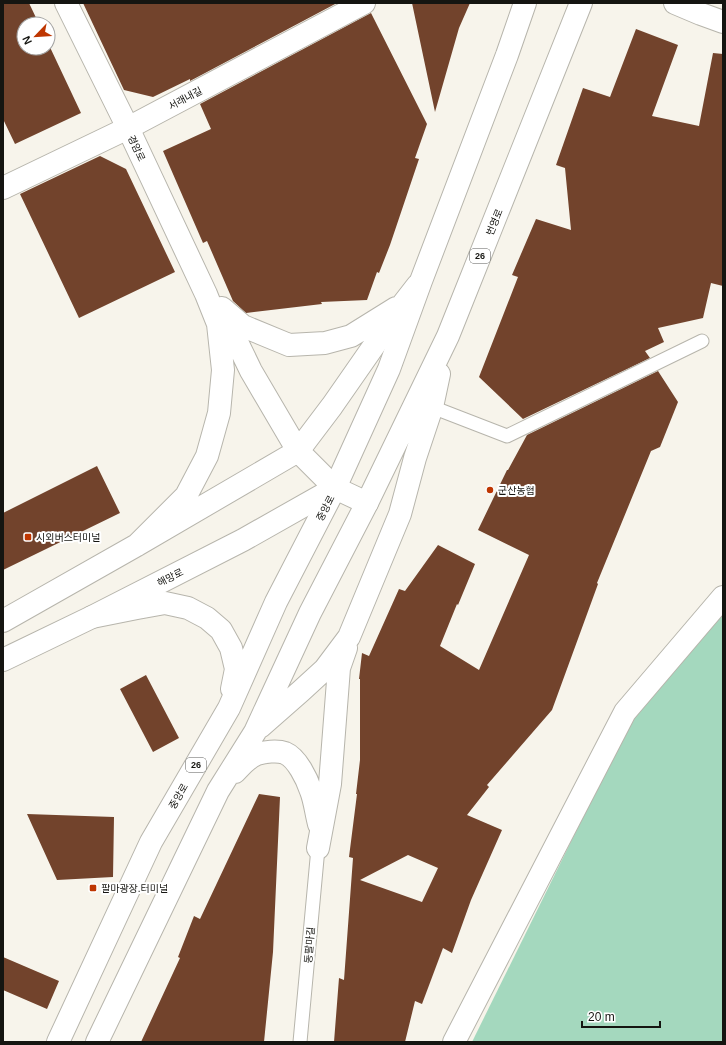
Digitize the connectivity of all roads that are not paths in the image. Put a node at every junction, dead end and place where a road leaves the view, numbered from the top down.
1 (66, 3) edge
2 (364, 3) edge
3 (525, 3) edge
4 (581, 3) edge
5 (675, 3) edge
6 (704, 9) edge
7 (723, 22) edge
8 (128, 128) junction
9 (3, 188) edge
10 (421, 281) junction
11 (206, 294) junction
12 (403, 304) junction
13 (448, 336) junction
14 (702, 341) dead end
15 (432, 407) junction
16 (298, 451) junction
17 (335, 488) junction
18 (366, 503) junction
19 (137, 545) junction
20 (723, 597) edge
21 (92, 617) junction
22 (3, 621) edge
23 (350, 637) junction
24 (3, 660) edge
25 (229, 708) junction
26 (254, 732) junction
27 (218, 790) junction
28 (318, 848) junction
29 (58, 1042) edge
30 (97, 1042) edge
31 (300, 1042) edge
32 (454, 1042) edge

1 - 8 main road, 경암로
2 - 8 main road, 서래내길
3 - 10 main road, 26
4 - 13 main road, 번영로 / 26
5 - 6 main road
6 - 7 main road
8 - 9 main road, 서래내길
8 - 11 main road, 경암로
10 - 12 main road
10 - 17 main road, 26
11 - 12 main road
11 - 16 main road
11 - 19 main road
12 - 16 main road
13 - 15 main road
13 - 18 main road, 번영로 / 26
14 - 15 lane
15 - 23 main road
16 - 17 main road
16 - 19 main road
17 - 18 main road
17 - 21 main road, 해망로
17 - 25 main road, 중앙로 / 26
18 - 26 main road, 26
19 - 22 main road
20 - 32 main road
21 - 24 main road, 해망로
21 - 25 main road
23 - 26 main road
23 - 28 main road
25 - 29 main road, 중앙로 / 26
26 - 27 main road, 26
27 - 28 main road
27 - 30 main road, 26
28 - 31 lane, 동팔마길

